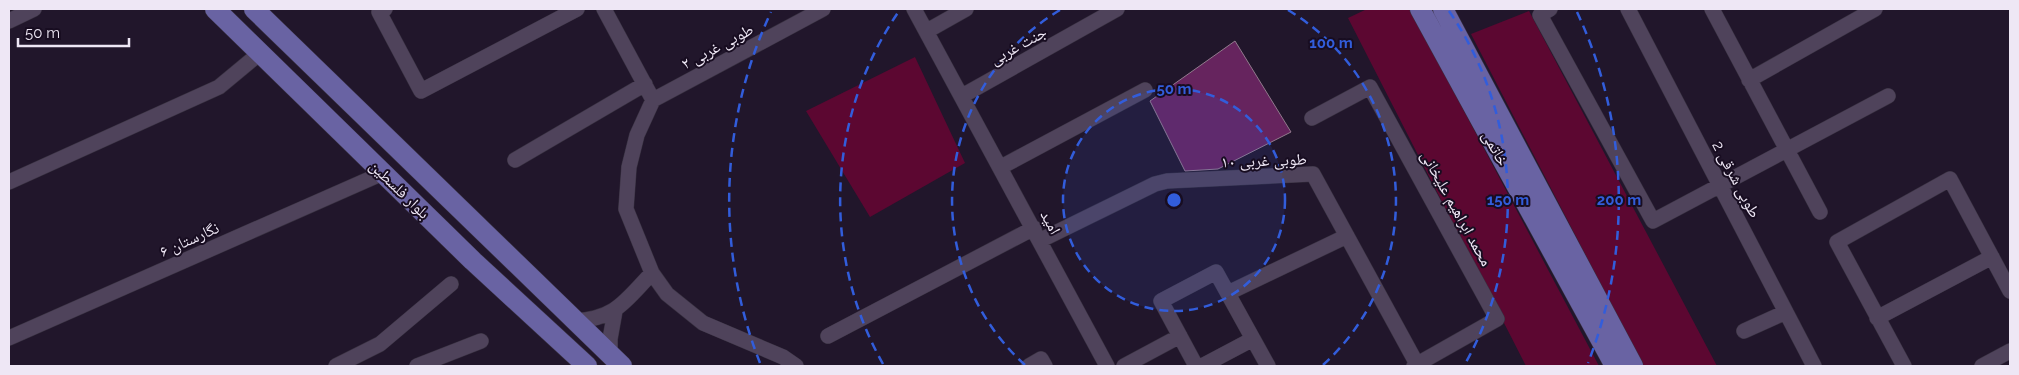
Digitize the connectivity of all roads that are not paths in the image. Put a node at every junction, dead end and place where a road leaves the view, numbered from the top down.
1 (34, 9) edge
2 (214, 9) edge
3 (254, 9) edge
4 (578, 9) edge
5 (604, 9) edge
6 (823, 9) edge
7 (914, 9) edge
8 (966, 9) edge
9 (1117, 9) edge
10 (1420, 9) edge
11 (1443, 9) edge
12 (1550, 9) edge
13 (1628, 9) edge
14 (1712, 9) edge
15 (1875, 9) edge
16 (382, 10) edge
17 (9, 21) edge
18 (927, 31) junction
19 (260, 53) junction
20 (1750, 80) junction
21 (645, 84) junction
22 (1145, 90) dead end
23 (962, 96) junction
24 (1888, 96) dead end
25 (653, 100) junction
26 (1312, 118) dead end
27 (1786, 150) junction
28 (515, 160) dead end
29 (1001, 167) junction
30 (383, 173) junction
31 (9, 182) edge
32 (1720, 185) junction
33 (1820, 212) dead end
34 (1038, 234) junction
35 (1347, 236) junction
36 (1992, 257) junction
37 (652, 273) junction
38 (451, 284) dead end
39 (2010, 291) edge
40 (1228, 293) junction
41 (615, 311) junction
42 (1786, 312) junction
43 (1878, 318) junction
44 (574, 321) junction
45 (1744, 331) dead end
46 (828, 336) dead end
47 (1180, 336) junction
48 (9, 338) edge
49 (1253, 339) junction
50 (481, 342) dead end
51 (2010, 351) edge
52 (616, 360) edge
53 (336, 366) edge
54 (416, 366) edge
55 (587, 366) edge
56 (796, 366) edge
57 (1029, 366) edge
58 (1045, 366) edge
59 (1107, 366) edge
60 (1124, 366) edge
61 (1196, 366) edge
62 (1202, 366) edge
63 (1268, 366) edge
64 (1416, 366) edge
65 (1615, 366) edge
66 (1633, 366) edge
67 (1814, 366) edge
68 (1904, 366) edge
69 (1982, 366) edge

1 - 17 street
2 - 19 main road, بلوار فلسطین
3 - 44 main road, بلوار فلسطین
4 - 16 street
5 - 21 street
6 - 25 street, طوبی غربی ۲
7 - 18 street, امید
8 - 18 street
9 - 23 street, جنت غربی
10 - 65 main road, خاتمی
11 - 66 main road, خاتمی
12 - 32 street
13 - 32 street, طوبی شرقی 2
14 - 20 street
15 - 20 street
18 - 23 street, امید
19 - 30 main road, بلوار فلسطین
19 - 31 street
20 - 27 street
21 - 25 street
21 - 28 street
22 - 29 street
23 - 29 street, امید
24 - 27 street
25 - 37 street
26 - 64 street, محمد ابراهیم علیخانی
27 - 32 street
27 - 33 street
29 - 34 street, امید
30 - 48 street, نگارستان ۶
30 - 55 main road, بلوار فلسطین
32 - 42 street, طوبی شرقی 2
34 - 35 street, طوبی غربی ۱۰
34 - 46 street
34 - 59 street, امید
35 - 40 street
35 - 64 street, طوبی غربی ۱۰
36 - 39 street
36 - 43 street
36 - 43 street
37 - 41 street
37 - 56 street
38 - 53 street
40 - 47 street
40 - 49 street
41 - 44 street
41 - 52 street
42 - 45 street
42 - 67 street, طوبی شرقی 2
43 - 68 street
44 - 52 main road, بلوار فلسطین
47 - 60 street
47 - 61 street
49 - 62 street
49 - 63 street
50 - 54 street
51 - 69 street
57 - 58 street

